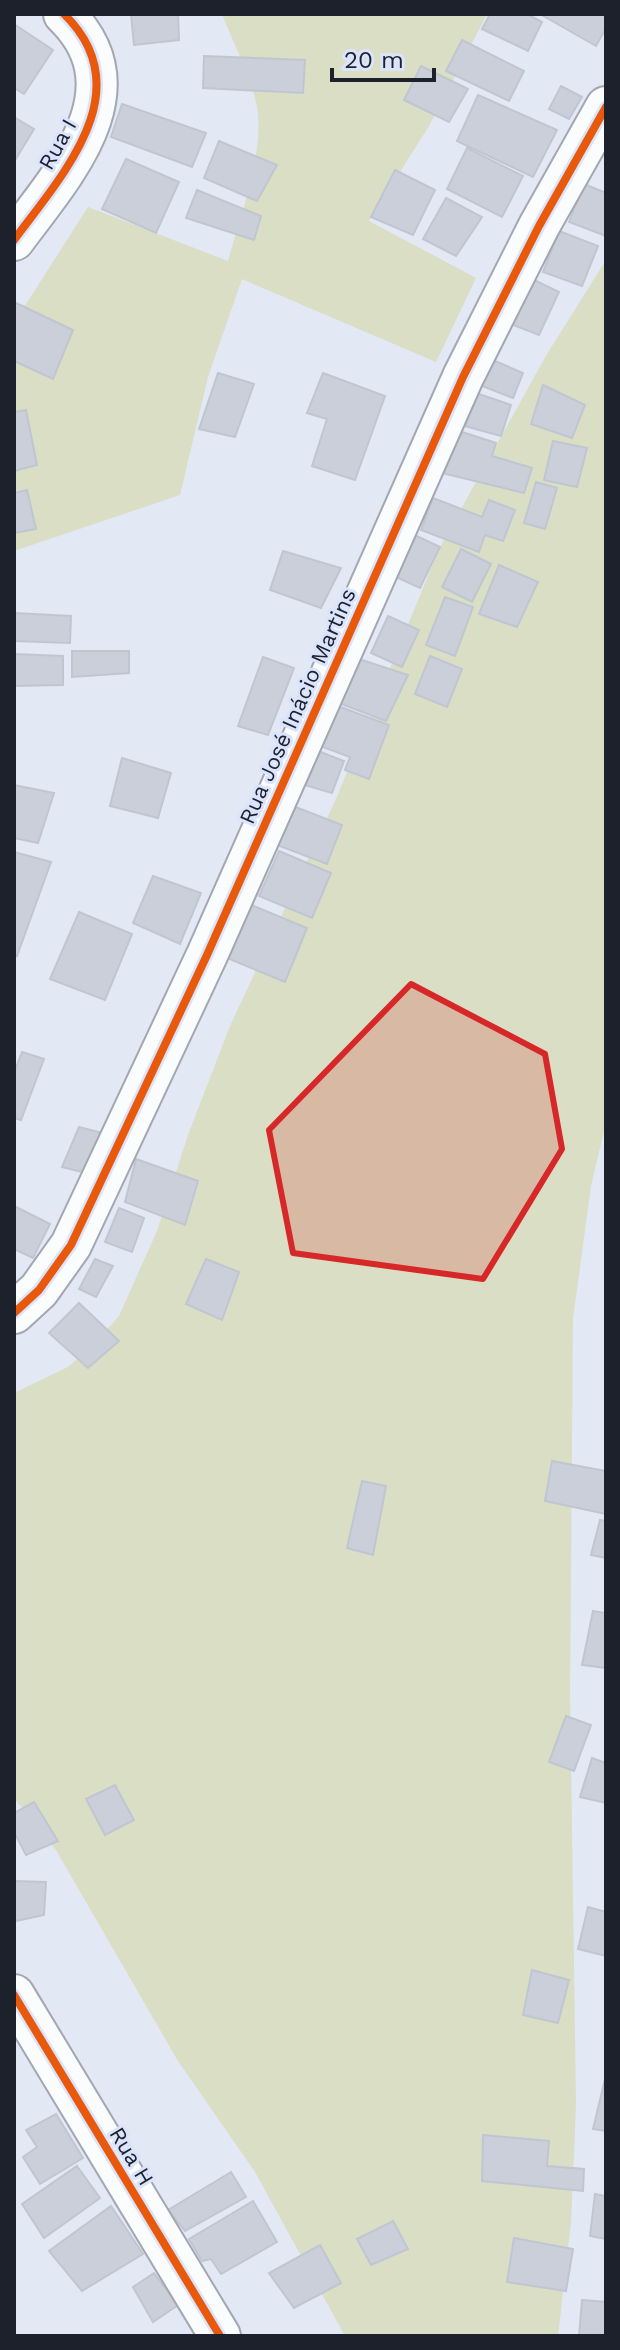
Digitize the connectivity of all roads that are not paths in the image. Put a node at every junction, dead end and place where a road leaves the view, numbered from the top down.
1 (64, 14) edge
2 (606, 107) edge
3 (14, 240) edge
4 (14, 1313) edge
5 (14, 1995) edge
6 (220, 2336) edge

1 - 3 street, Rua I
2 - 4 street, Rua José Inácio Martins
5 - 6 street, Rua H

